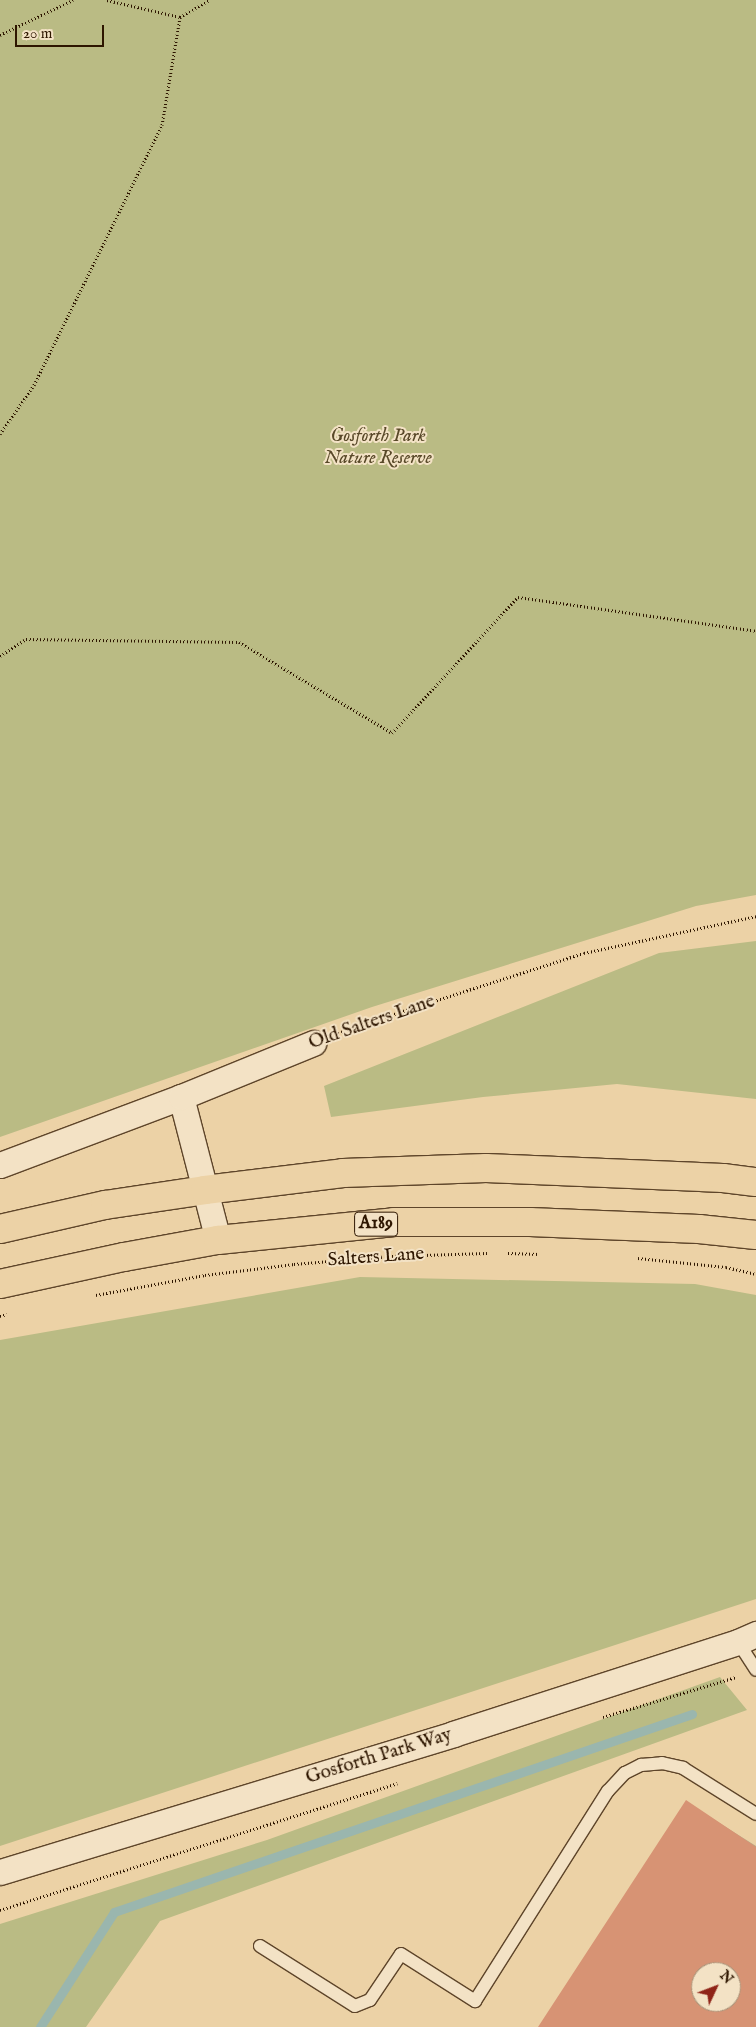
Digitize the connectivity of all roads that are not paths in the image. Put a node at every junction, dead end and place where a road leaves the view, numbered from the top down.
1 (313, 1043) road end
2 (180, 1097) junction
3 (0, 1165) edge
4 (756, 1182) edge
5 (205, 1190) junction
6 (0, 1229) edge
7 (756, 1235) edge
8 (218, 1240) junction
9 (0, 1284) edge
10 (747, 1638) edge
11 (756, 1670) edge
12 (756, 1814) edge
13 (0, 1872) edge
14 (260, 1946) dead end

1 - 2 street, Old Salters Lane
2 - 3 street, Old Salters Lane
2 - 5 street
4 - 5 main road
5 - 6 main road
5 - 8 street
7 - 8 main road, Salters Lane / A189
8 - 9 main road, Salters Lane / A189
10 - 11 lane
10 - 13 street, Gosforth Park Way
12 - 14 lane

